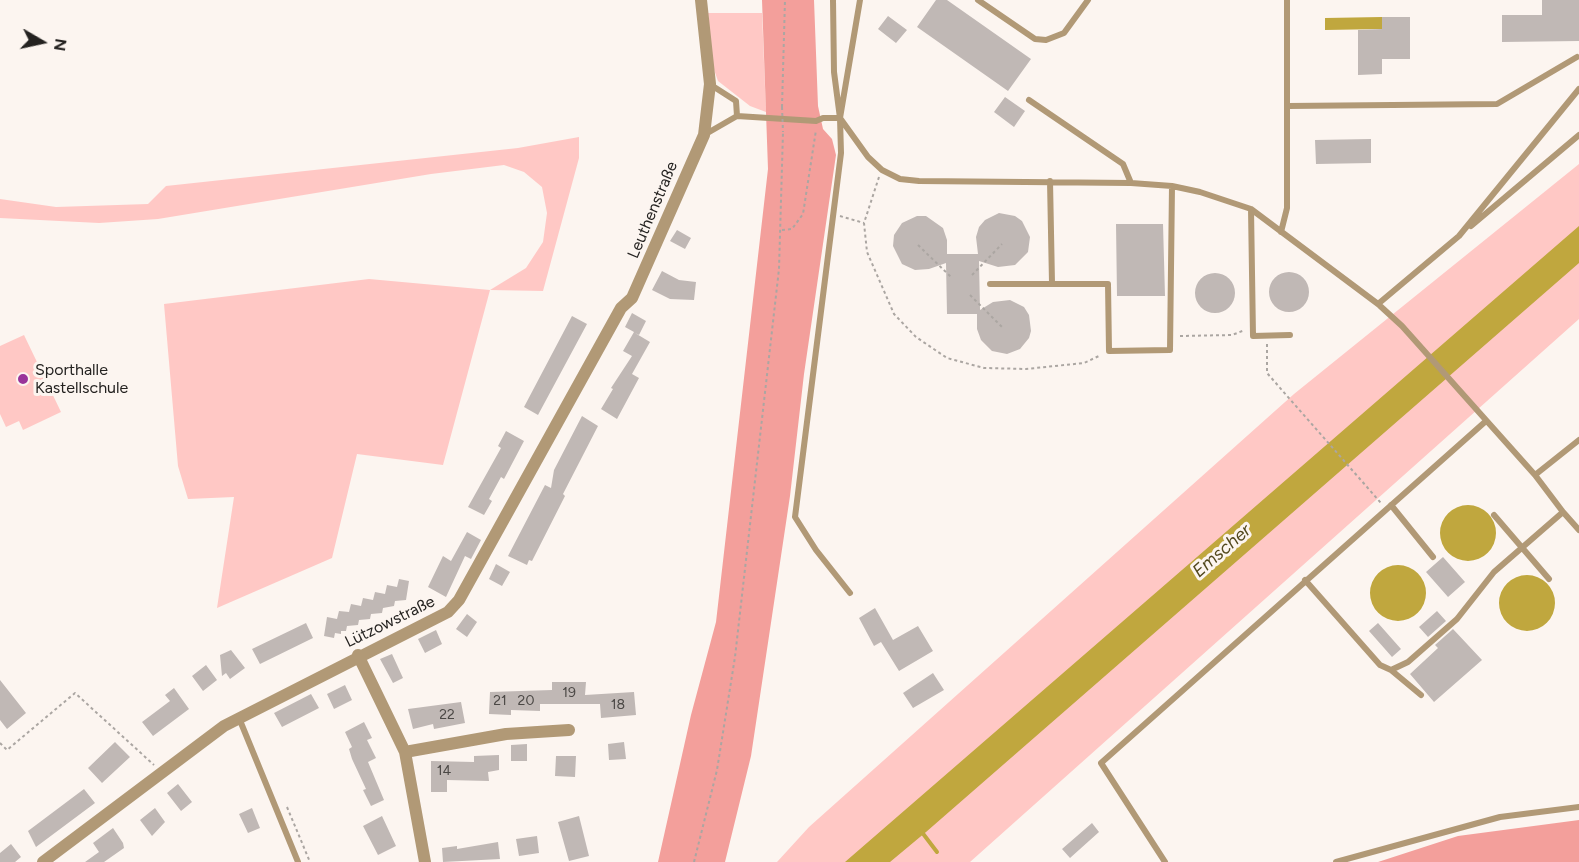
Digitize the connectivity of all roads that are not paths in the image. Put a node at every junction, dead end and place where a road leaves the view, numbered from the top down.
1 (701, 0) edge
2 (833, 0) edge
3 (860, 0) edge
4 (978, 0) edge
5 (1088, 0) edge
6 (1287, 0) edge
7 (1577, 57) dead end
8 (710, 84) junction
9 (1579, 89) edge
10 (1029, 100) dead end
11 (1288, 106) junction
12 (737, 116) junction
13 (840, 118) junction
14 (704, 135) junction
15 (1579, 135) edge
16 (1050, 181) junction
17 (1131, 183) junction
18 (1172, 186) junction
19 (1251, 209) junction
20 (1281, 232) junction
21 (1459, 236) junction
22 (1052, 283) junction
23 (990, 284) dead end
24 (632, 298) joint
25 (1378, 304) junction
26 (1290, 335) dead end
27 (1486, 421) junction
28 (1579, 440) edge
29 (1535, 475) junction
30 (1389, 507) junction
31 (1563, 512) junction
32 (1494, 515) dead end
33 (1579, 530) edge
34 (1522, 548) junction
35 (1433, 557) dead end
36 (1549, 579) dead end
37 (1305, 580) junction
38 (850, 593) dead end
39 (358, 656) junction
40 (1391, 670) junction
41 (1421, 694) dead end
42 (239, 718) junction
43 (569, 730) dead end
44 (405, 752) junction
45 (1579, 807) edge
46 (43, 862) edge
47 (298, 862) edge
48 (425, 862) edge
49 (1165, 862) edge
50 (1336, 862) edge

1 - 8 street, Leuthenstraße
2 - 13 lane
3 - 13 lane
4 - 5 lane
6 - 11 lane
7 - 11 lane
8 - 12 lane
8 - 14 street, Leuthenstraße
9 - 21 lane
10 - 17 lane
11 - 20 lane
12 - 13 lane
12 - 14 lane
13 - 16 lane
13 - 38 lane
14 - 24 street, Leuthenstraße
15 - 21 lane
16 - 17 lane
16 - 22 lane
17 - 18 lane
18 - 19 lane
18 - 22 lane
19 - 20 lane
19 - 26 lane
20 - 25 lane
21 - 25 lane
22 - 23 lane
24 - 39 street, Lützowstraße
25 - 27 lane
27 - 29 lane
27 - 30 lane
28 - 29 lane
29 - 31 lane
30 - 35 lane
30 - 37 lane
31 - 33 lane
31 - 34 lane
32 - 34 lane
34 - 36 lane
34 - 40 lane
37 - 40 lane
37 - 49 lane
39 - 42 street, Lützowstraße
39 - 44 street
40 - 41 lane
42 - 46 street, Lützowstraße
42 - 47 lane
43 - 44 street
44 - 48 street
45 - 50 lane

